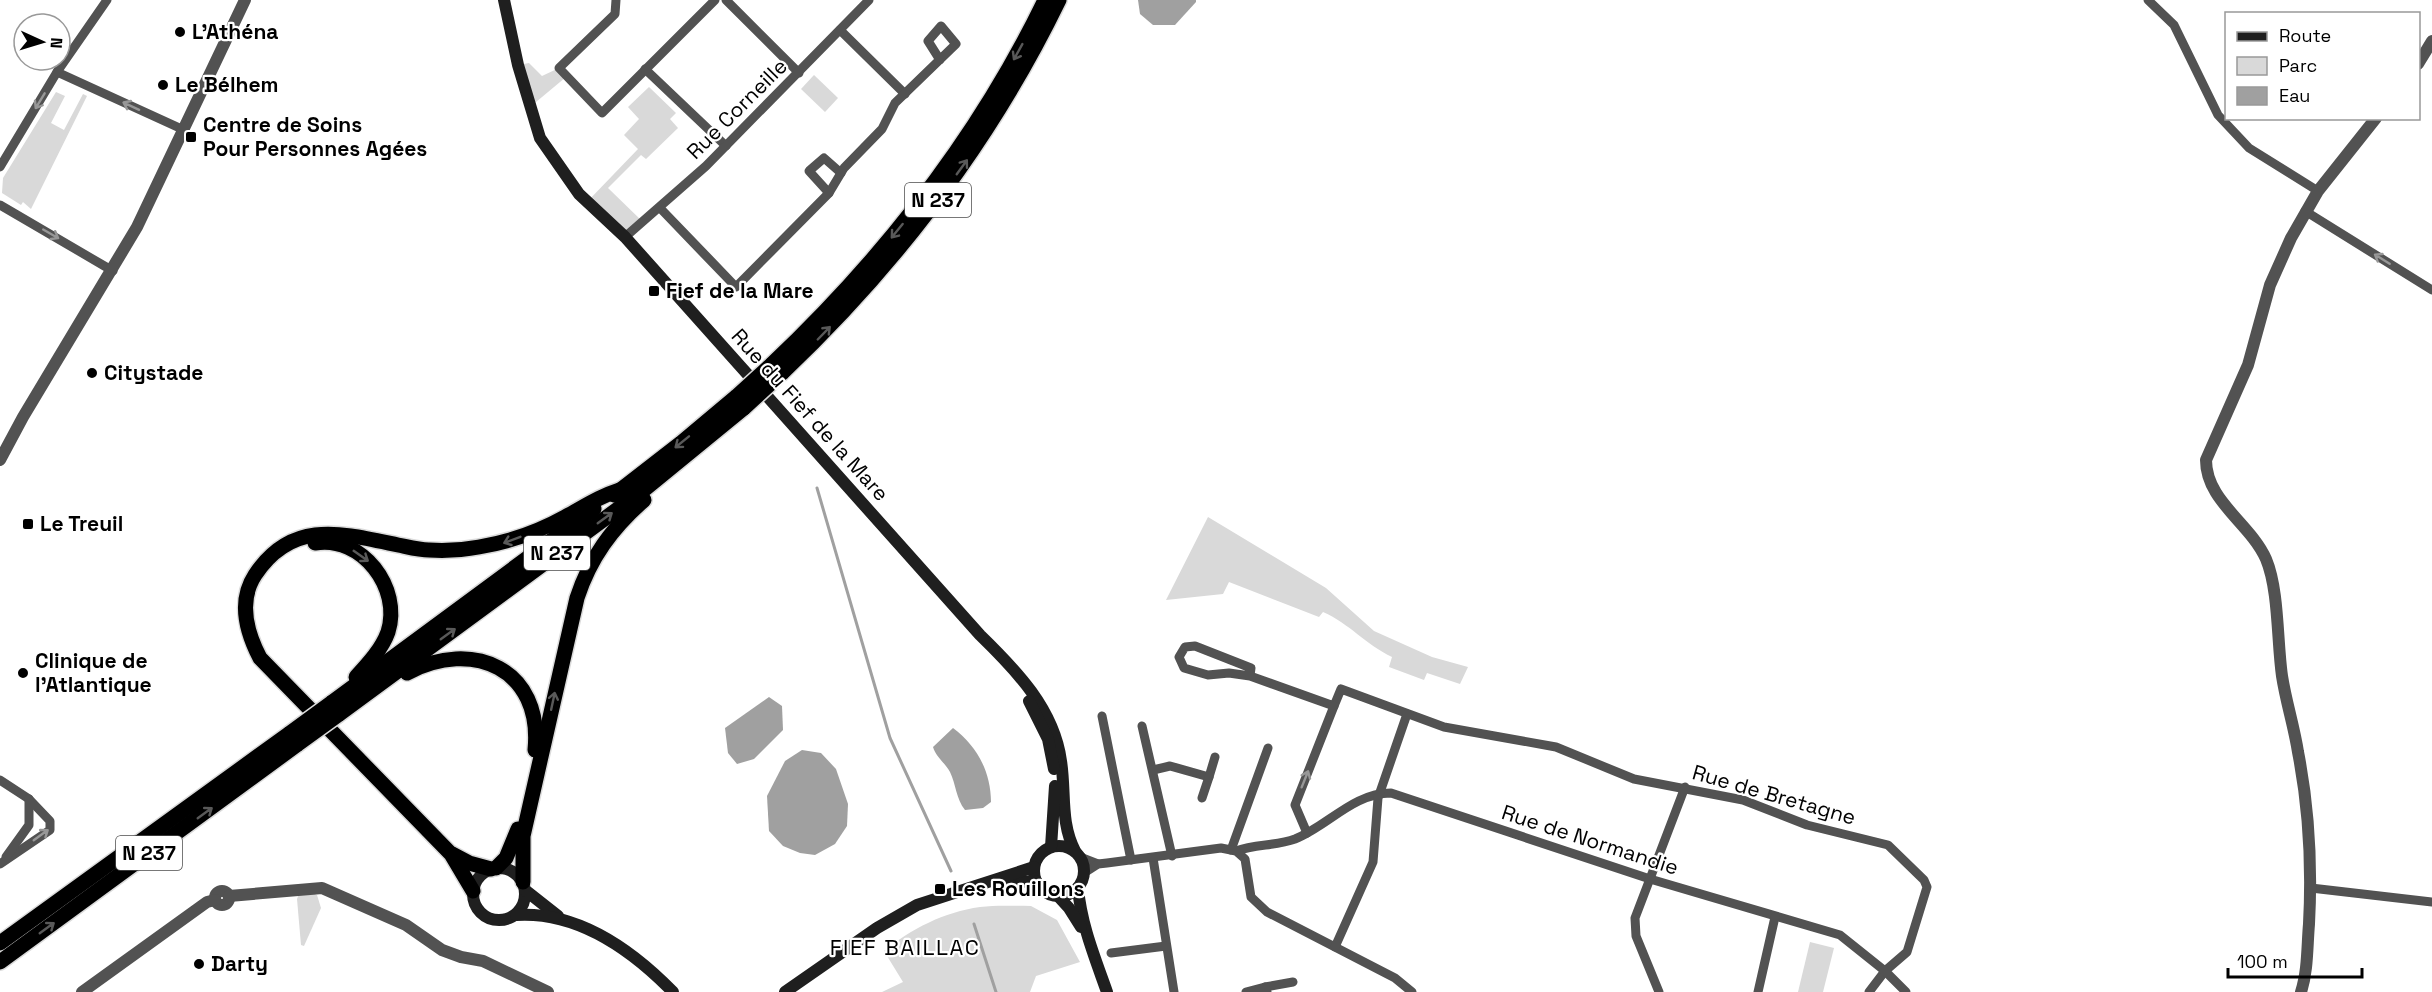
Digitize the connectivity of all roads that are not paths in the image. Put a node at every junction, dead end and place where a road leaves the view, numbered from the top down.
1 (107, 0) edge
2 (504, 0) edge
3 (616, 0) edge
4 (715, 0) edge
5 (726, 0) edge
6 (869, 0) edge
7 (1045, 0) edge
8 (1059, 0) edge
9 (2148, 0) edge
10 (241, 2) edge
11 (840, 30) junction
12 (2432, 41) edge
13 (72, 50) edge
14 (940, 60) dead end
15 (2420, 61) edge
16 (645, 69) junction
17 (57, 72) joint
18 (799, 73) junction
19 (905, 94) junction
20 (2374, 120) edge
21 (184, 130) junction
22 (726, 146) junction
23 (0, 167) edge
24 (841, 173) junction
25 (2318, 191) junction
26 (829, 193) junction
27 (0, 205) edge
28 (660, 208) junction
29 (2306, 211) junction
30 (625, 237) junction
31 (112, 271) junction
32 (2432, 290) edge
33 (776, 369) junction
34 (741, 402) junction
35 (695, 450) junction
36 (0, 460) edge
37 (622, 489) junction
38 (980, 635) junction
39 (1250, 676) junction
40 (284, 682) junction
41 (367, 694) junction
42 (1334, 706) junction
43 (335, 709) junction
44 (1407, 714) junction
45 (1102, 716) dead end
46 (1142, 726) dead end
47 (294, 739) junction
48 (1268, 748) dead end
49 (1215, 758) dead end
50 (1153, 770) junction
51 (1209, 777) junction
52 (0, 780) edge
53 (1685, 788) junction
54 (1379, 793) junction
55 (1202, 798) dead end
56 (29, 799) junction
57 (1307, 833) junction
58 (1254, 846) junction
59 (1051, 847) junction
60 (1233, 850) junction
61 (451, 854) junction
62 (1078, 854) junction
63 (1172, 856) junction
64 (1153, 858) junction
65 (1245, 859) junction
66 (1131, 860) junction
67 (0, 864) edge
68 (1098, 864) junction
69 (1034, 867) junction
70 (494, 869) junction
71 (1084, 873) junction
72 (1650, 879) junction
73 (1036, 881) junction
74 (986, 884) junction
75 (524, 886) junction
76 (1078, 888) junction
77 (2311, 888) junction
78 (473, 891) junction
79 (1058, 896) junction
80 (2432, 902) edge
81 (516, 915) junction
82 (1775, 917) junction
83 (561, 919) junction
84 (0, 943) edge
85 (1090, 944) junction
86 (1166, 946) junction
87 (1335, 947) junction
88 (1111, 953) dead end
89 (0, 962) edge
90 (1885, 971) junction
91 (1293, 982) dead end
92 (1266, 990) edge
93 (82, 992) edge
94 (548, 992) edge
95 (673, 992) edge
96 (785, 992) edge
97 (1107, 992) edge
98 (1174, 992) edge
99 (1246, 992) edge
100 (1412, 992) edge
101 (1659, 992) edge
102 (1758, 992) edge
103 (1869, 992) edge
104 (1906, 992) edge
105 (2301, 992) edge

1 - 13 street
2 - 30 main road, Rue du Fief de la Mare
3 - 16 street
4 - 16 street
5 - 18 street
6 - 11 street, Rue Corneille
7 -> 33 highway, N 237
33 -> 8 highway, N 237
9 - 25 street
10 - 21 street
11 - 18 street, Rue Corneille
11 - 19 street
12 - 15 street
14 - 19 street
16 - 22 street
21 -> 17 street
17 -> 23 street
18 - 22 street, Rue Corneille
19 - 24 street
20 - 25 street
21 - 31 street
22 - 28 street, Rue Corneille
24 - 26 street
24 - 26 street
25 - 29 street
26 - 28 street
27 -> 31 street
28 - 30 street, Rue Corneille
32 -> 29 street
29 - 77 street
30 - 38 main road, Rue du Fief de la Mare
31 - 36 street
33 - 34 highway, N 237, bridge
34 - 35 highway, N 237
34 -> 37 highway, N 237
41 -> 35 highway, N 237
75 -> 35 highway
37 -> 40 highway
37 - 43 highway, N 237
38 - 59 main road, Rue du Fief de la Mare
38 - 62 main road, Rue du Fief de la Mare
39 - 39 street
39 - 42 street
40 -> 43 highway
40 - 61 highway
41 - 43 highway, N 237
41 - 70 highway
42 - 44 street, Rue de Bretagne
57 -> 42 street
43 - 47 highway, N 237, bridge
44 - 53 street, Rue de Bretagne
44 - 54 street
45 - 66 street
46 - 50 street
47 - 84 highway, N 237
89 -> 47 highway, N 237
48 - 60 street
49 - 51 street
50 - 51 street
50 - 63 street
51 - 55 street
52 - 56 street
53 - 72 street
53 - 90 street, Rue de Bretagne
54 - 57 street
54 - 72 street, Rue de Normandie
54 - 87 street
56 - 67 street
67 -> 56 street
57 - 58 street
58 - 60 street
58 - 65 street
59 - 62 main road
59 - 69 main road
60 - 63 street
60 - 65 street
61 - 70 highway
61 - 78 highway
62 - 68 street
62 - 71 main road
63 - 64 street
64 - 66 street
64 - 86 street
65 - 87 street
66 - 68 street
68 - 71 street
69 - 73 main road
69 - 74 main road
70 - 75 main road
70 - 78 main road
71 - 76 main road
72 - 82 street, Rue de Normandie
72 - 101 street
73 - 74 main road
73 - 79 main road
74 - 96 main road
75 - 81 main road
75 - 83 main road
76 - 79 main road
76 - 85 main road
77 - 80 street
77 - 105 street
78 - 81 main road
79 - 85 main road
81 - 83 main road
82 - 90 street, Rue de Normandie
82 - 102 street
83 - 95 main road
85 - 97 main road
86 - 88 street
86 - 98 street
87 - 100 street
90 - 103 street, Rue de Bretagne
90 - 104 street, Rue de Normandie
91 - 92 street
92 - 99 street
93 - 94 street

